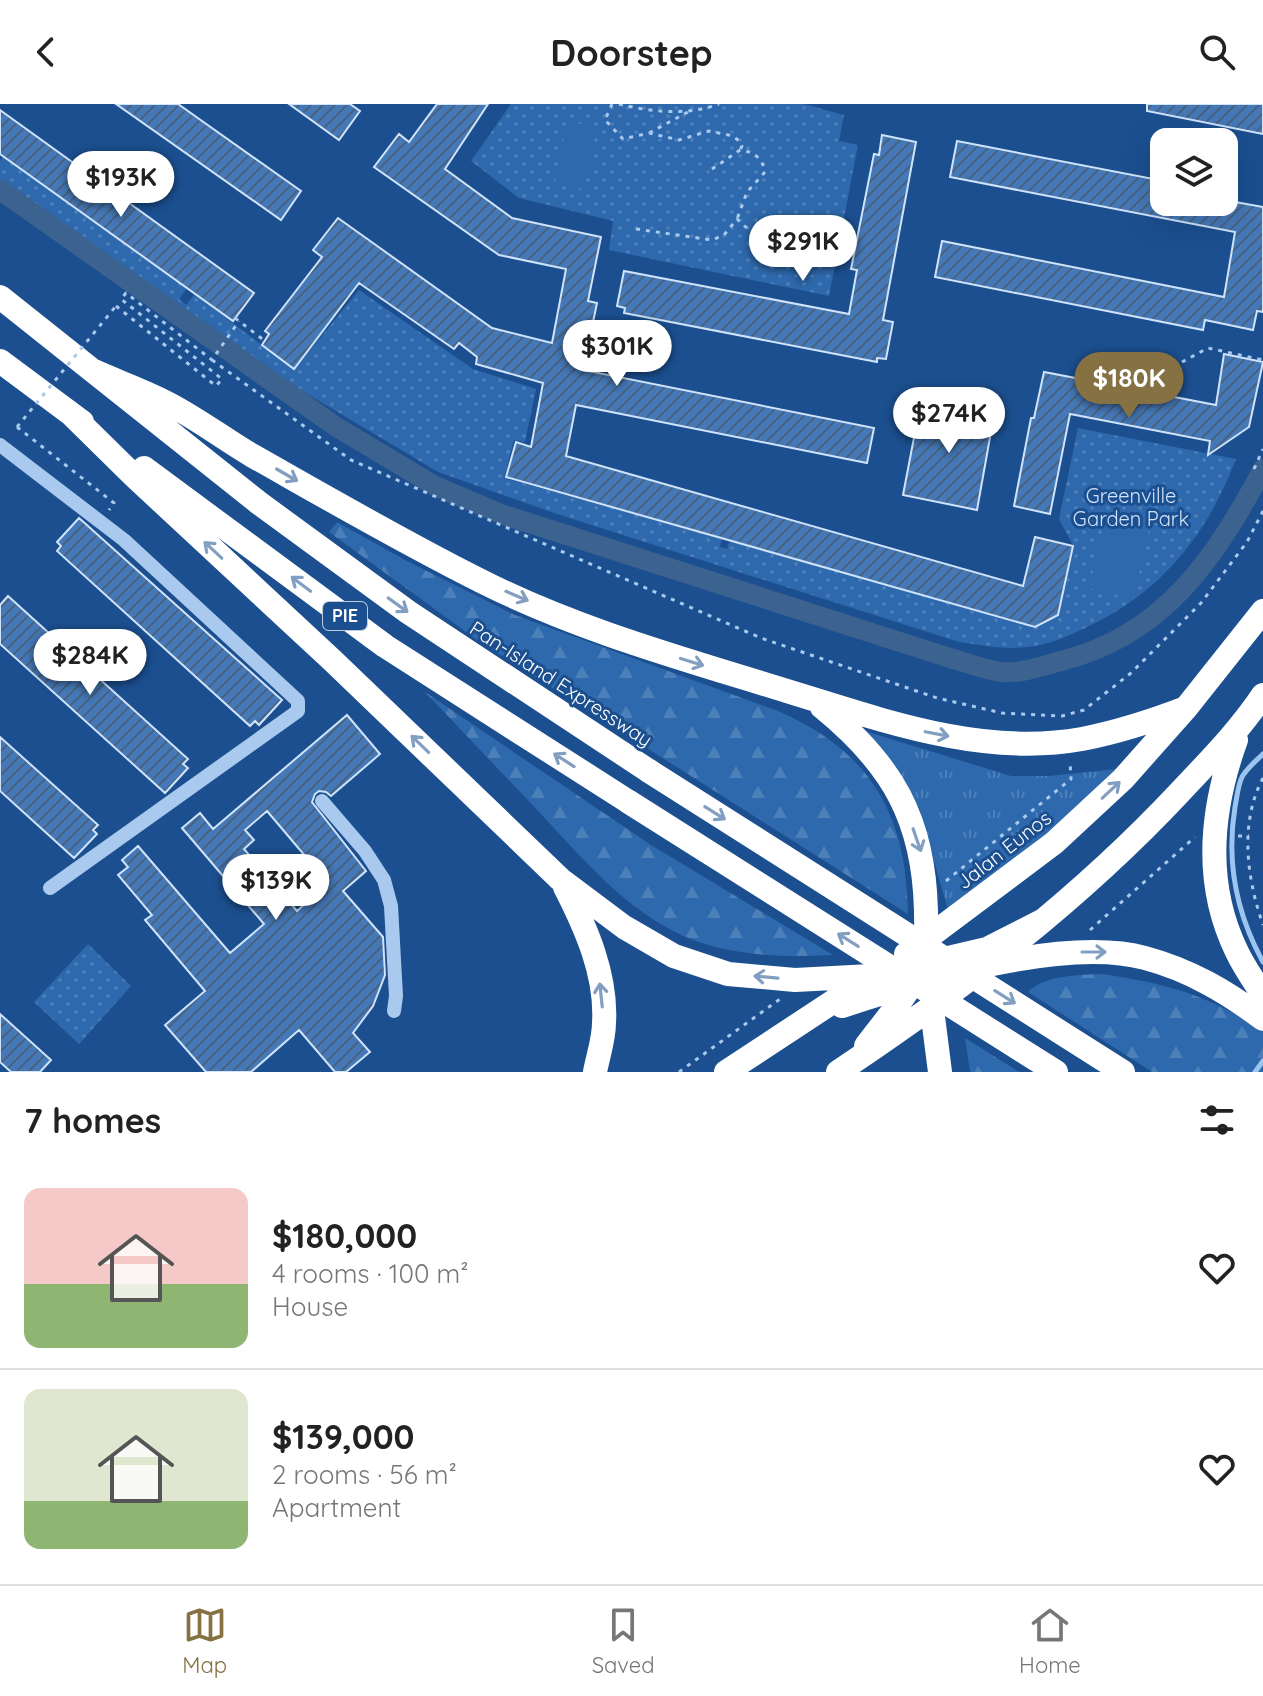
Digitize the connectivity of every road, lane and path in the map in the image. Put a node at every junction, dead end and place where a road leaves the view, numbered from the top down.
1 (612, 104) edge
2 (619, 104) edge
3 (719, 104) edge
4 (691, 111) junction
5 (649, 133) junction
6 (740, 150) junction
7 (712, 169) dead end
8 (737, 219) junction
9 (636, 229) dead end
10 (794, 247) dead end
11 (0, 297) edge
12 (265, 341) dead end
13 (212, 360) junction
14 (1263, 360) edge
15 (0, 361) edge
16 (1182, 362) dead end
17 (94, 371) junction
18 (71, 414) junction
19 (0, 445) edge
20 (1263, 449) edge
21 (1254, 469) dead end
22 (114, 503) dead end
23 (1263, 511) edge
24 (1263, 611) edge
25 (1263, 695) edge
26 (812, 698) junction
27 (1186, 708) junction
28 (1241, 726) junction
29 (1263, 778) edge
30 (322, 801) dead end
31 (1214, 836) junction
32 (1249, 836) junction
33 (560, 879) junction
34 (998, 886) junction
35 (50, 888) dead end
36 (1042, 921) junction
37 (1263, 925) edge
38 (924, 953) junction
39 (1063, 954) junction
40 (989, 965) junction
41 (949, 967) junction
42 (871, 976) junction
43 (910, 986) junction
44 (1263, 995) edge
45 (932, 1009) junction
46 (394, 1011) dead end
47 (813, 1015) junction
48 (1263, 1019) edge
49 (847, 1066) edge
50 (595, 1072) edge
51 (726, 1072) edge
52 (940, 1072) edge
53 (1056, 1072) edge
54 (1123, 1072) edge

1 - 5 path
2 - 4 path
3 - 4 path
4 - 5 path
5 - 6 path
6 - 7 path
6 - 8 path
8 - 9 path
8 - 10 path
11 - 17 highway, Pan-Island Expressway / PIE
12 - 13 path
13 - 22 path, bridge
13 - 23 path
14 - 16 path
15 - 18 highway, PIE
17 -> 26 highway
17 -> 54 highway, Pan-Island Expressway / PIE, bridge
33 -> 18 highway
53 -> 18 highway, PIE, bridge
19 - 35 lane
20 - 21 path
24 - 27 highway, Jalan Eunos
25 - 28 highway
26 -> 27 highway
26 -> 38 highway
34 -> 27 highway, Jalan Eunos
28 - 31 highway
28 - 36 highway
29 - 32 path
30 - 46 lane
31 - 32 path
31 - 39 path
31 - 44 highway
32 - 37 path
42 -> 33 highway
50 -> 33 highway
34 - 38 highway, Jalan Eunos
34 - 41 highway
36 - 40 highway
36 - 41 highway
38 - 41 highway
38 - 42 highway, Jalan Eunos
38 - 43 highway
39 - 40 highway
39 -> 48 highway
40 - 41 highway
40 - 45 highway
41 - 43 highway
41 - 45 highway
42 - 47 highway, Jalan Eunos
43 - 47 highway
43 - 49 highway
45 - 49 highway
45 - 52 highway
47 - 51 highway, Jalan Eunos

